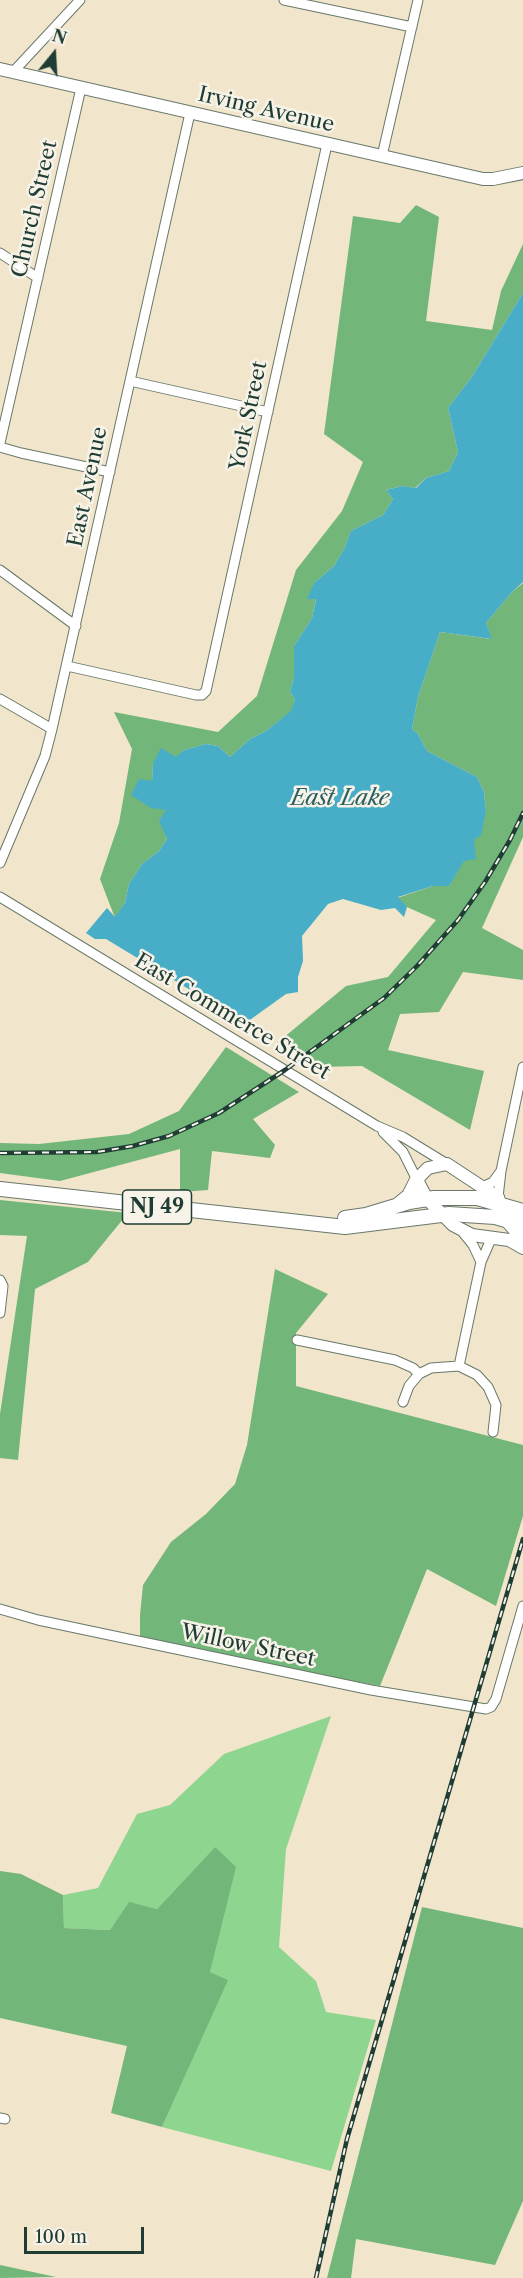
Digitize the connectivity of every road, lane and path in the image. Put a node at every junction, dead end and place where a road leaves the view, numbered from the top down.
1 (80, 0) edge
2 (284, 0) edge
3 (418, 0) edge
4 (412, 27) junction
5 (0, 69) edge
6 (13, 72) junction
7 (81, 88) junction
8 (190, 112) junction
9 (327, 144) junction
10 (382, 156) junction
11 (523, 173) edge
12 (0, 253) edge
13 (38, 278) junction
14 (130, 381) junction
15 (268, 412) junction
16 (0, 445) edge
17 (110, 472) junction
18 (0, 570) edge
19 (76, 626) junction
20 (67, 666) junction
21 (0, 699) edge
22 (52, 729) junction
23 (0, 863) edge
24 (0, 897) edge
25 (523, 1067) edge
26 (377, 1126) junction
27 (447, 1164) junction
28 (501, 1171) junction
29 (417, 1180) junction
30 (482, 1187) junction
31 (0, 1189) edge
32 (427, 1199) junction
33 (499, 1200) junction
34 (523, 1211) edge
35 (391, 1212) junction
36 (442, 1215) junction
37 (505, 1219) junction
38 (453, 1225) junction
39 (523, 1225) edge
40 (492, 1237) junction
41 (523, 1240) edge
42 (523, 1248) edge
43 (481, 1262) junction
44 (1, 1281) edge
45 (0, 1313) edge
46 (297, 1340) dead end
47 (459, 1366) junction
48 (418, 1374) junction
49 (404, 1402) dead end
50 (493, 1432) dead end
51 (523, 1606) edge
52 (0, 1609) edge

1 - 6 street
2 - 4 street
3 - 4 street
4 - 10 street
5 - 6 main road, Irving Avenue
6 - 7 main road, Irving Avenue
7 - 8 main road, Irving Avenue
7 - 13 street, Church Street
8 - 9 main road, Irving Avenue
8 - 14 street, East Avenue
9 - 10 main road, Irving Avenue
9 - 15 street, York Street
10 - 11 main road, Irving Avenue
12 - 13 street
13 - 16 street, Church Street
14 - 15 street
14 - 17 street, East Avenue
15 - 20 street, York Street
16 - 17 street
17 - 19 street, East Avenue
18 - 19 street
19 - 20 street, East Avenue
20 - 22 street, East Avenue
21 - 22 street
22 - 23 street, East Avenue
24 - 26 street, East Commerce Street
25 - 28 street
26 - 27 street, East Commerce Street
26 - 29 street
27 - 29 main road
27 - 30 main road
28 - 30 street
28 - 33 street
29 - 32 main road
29 - 35 highway
30 - 33 main road
31 - 35 highway, NJ 49
32 - 33 highway, NJ 49
32 - 35 highway, NJ 49
32 - 36 main road
33 - 34 highway, NJ 49
33 - 37 main road
35 - 36 highway, NJ 49
36 - 37 highway, NJ 49
36 - 38 main road
37 - 39 highway, NJ 49
37 - 40 main road
37 - 41 main road
38 - 40 main road
38 - 43 street
40 - 42 main road
40 - 43 street
43 - 47 street
44 - 45 street
46 - 48 street
47 - 48 street
47 - 50 street
48 - 49 street
51 - 52 street, Willow Street

